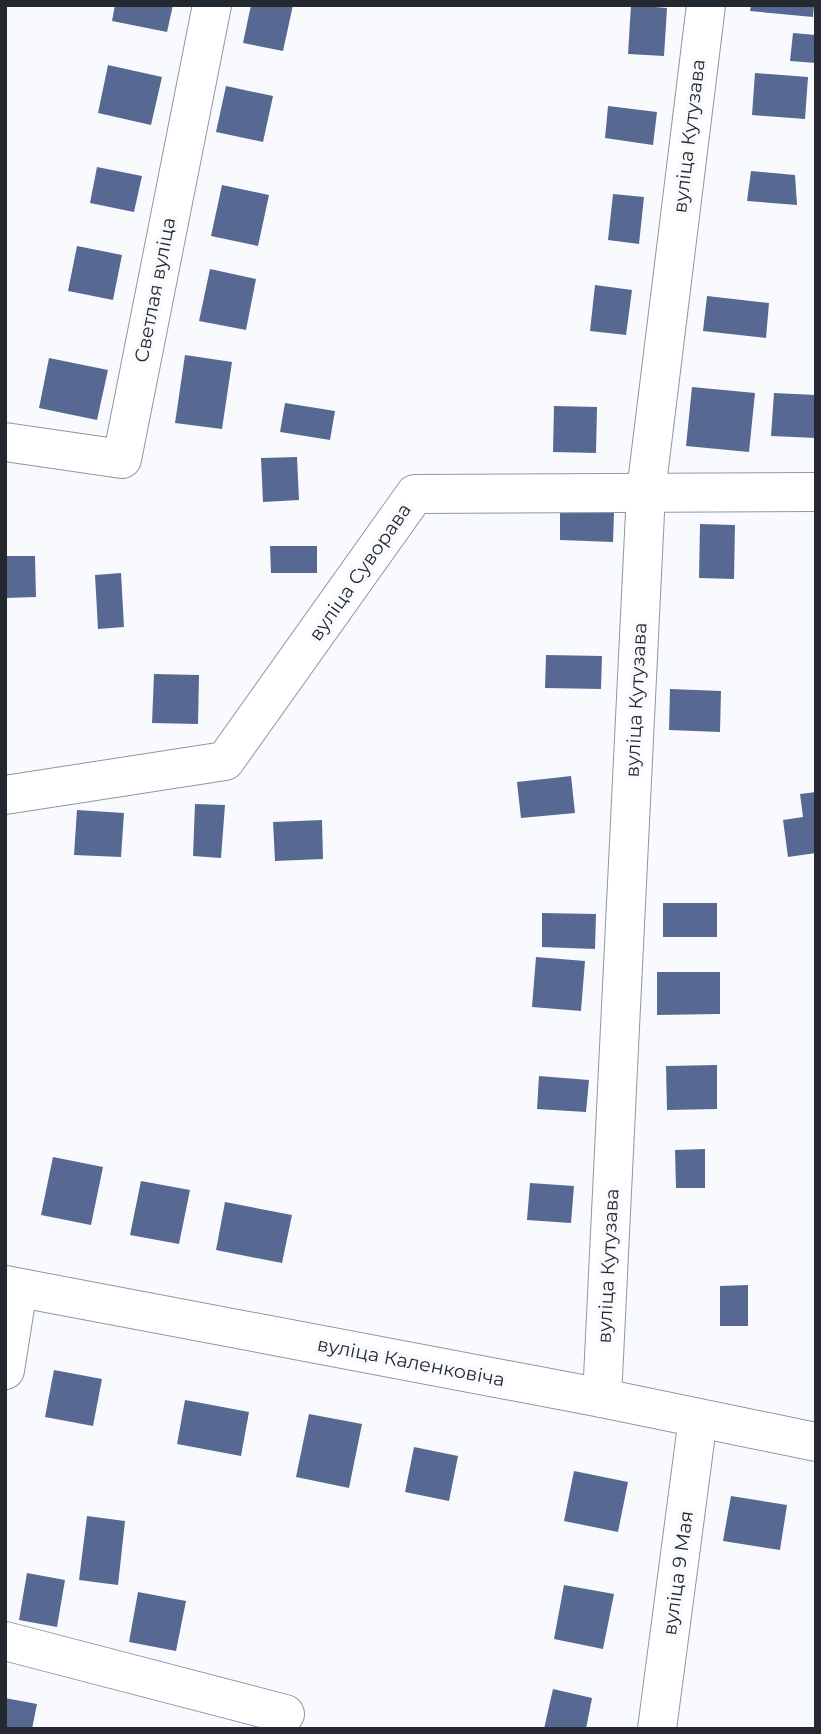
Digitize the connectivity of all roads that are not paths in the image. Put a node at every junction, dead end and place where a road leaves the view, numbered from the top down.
1 (212, 5) edge
2 (705, 5) edge
3 (5, 442) edge
4 (646, 492) junction
5 (816, 492) edge
6 (5, 795) edge
7 (12, 1287) edge
8 (5, 1370) edge
9 (602, 1398) junction
10 (698, 1418) junction
11 (816, 1442) edge
12 (5, 1641) edge
13 (285, 1714) dead end
14 (657, 1729) edge

1 - 3 street, Светлая вуліца
2 - 4 street, вуліца Кутузава
4 - 5 street, вуліца Суворава
4 - 6 street, вуліца Суворава
4 - 9 street, вуліца Кутузава
7 - 8 street
7 - 9 street, вуліца Каленковіча
9 - 10 street, вуліца Каленковіча
10 - 11 street, вуліца Каленковіча
10 - 14 street, вуліца 9 Мая
12 - 13 street

